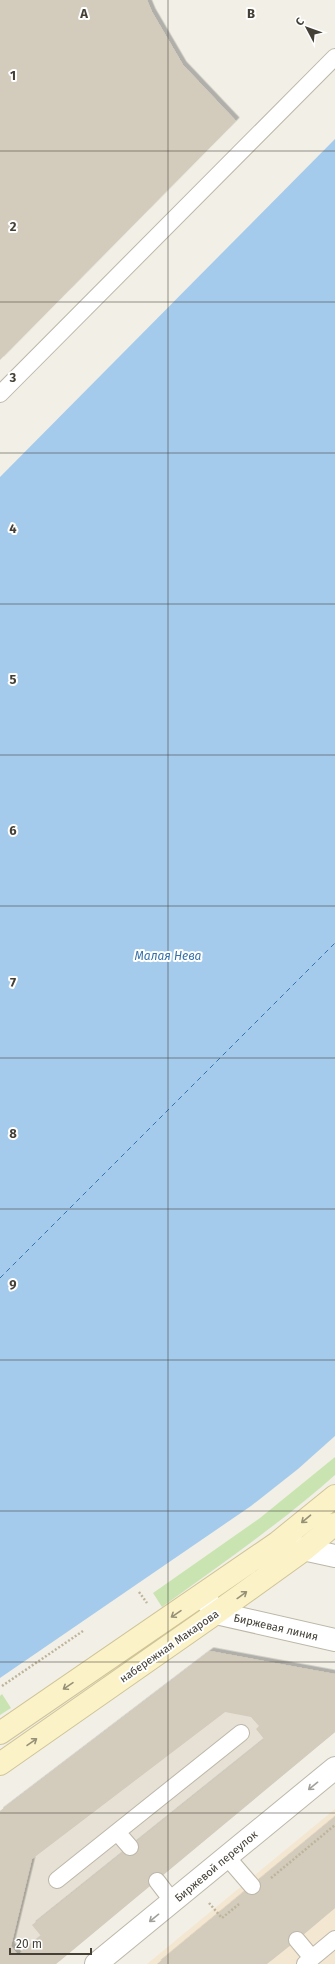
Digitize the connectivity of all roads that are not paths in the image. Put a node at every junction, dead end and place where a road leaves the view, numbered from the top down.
1 (335, 57) edge
2 (0, 394) edge
3 (335, 1496) edge
4 (335, 1524) edge
5 (277, 1543) junction
6 (305, 1550) junction
7 (335, 1556) edge
8 (203, 1596) junction
9 (216, 1613) junction
10 (335, 1640) edge
11 (0, 1733) edge
12 (241, 1733) dead end
13 (0, 1764) edge
14 (335, 1768) edge
15 (117, 1832) junction
16 (130, 1848) dead end
17 (227, 1857) junction
18 (57, 1880) dead end
19 (157, 1881) dead end
20 (252, 1886) dead end
21 (173, 1902) junction
22 (335, 1939) edge
23 (296, 1940) dead end
24 (308, 1961) edge
25 (96, 1964) edge

1 - 2 lane
3 -> 5 main road, набережная Макарова
4 - 6 main road, набережная Макарова
5 - 6 street
5 - 8 main road, набережная Макарова
6 - 7 street
9 -> 6 main road, набережная Макарова
8 - 9 street
8 -> 11 main road, набережная Макарова
9 - 10 street, Биржевая линия
13 -> 9 main road, набережная Макарова
12 - 15 lane
14 -> 17 street, Биржевой переулок
15 - 16 lane
15 - 18 lane
17 - 20 lane
17 - 21 street, Биржевой переулок
19 - 21 lane
21 -> 25 street, Биржевой переулок
22 - 24 lane
23 - 24 lane

